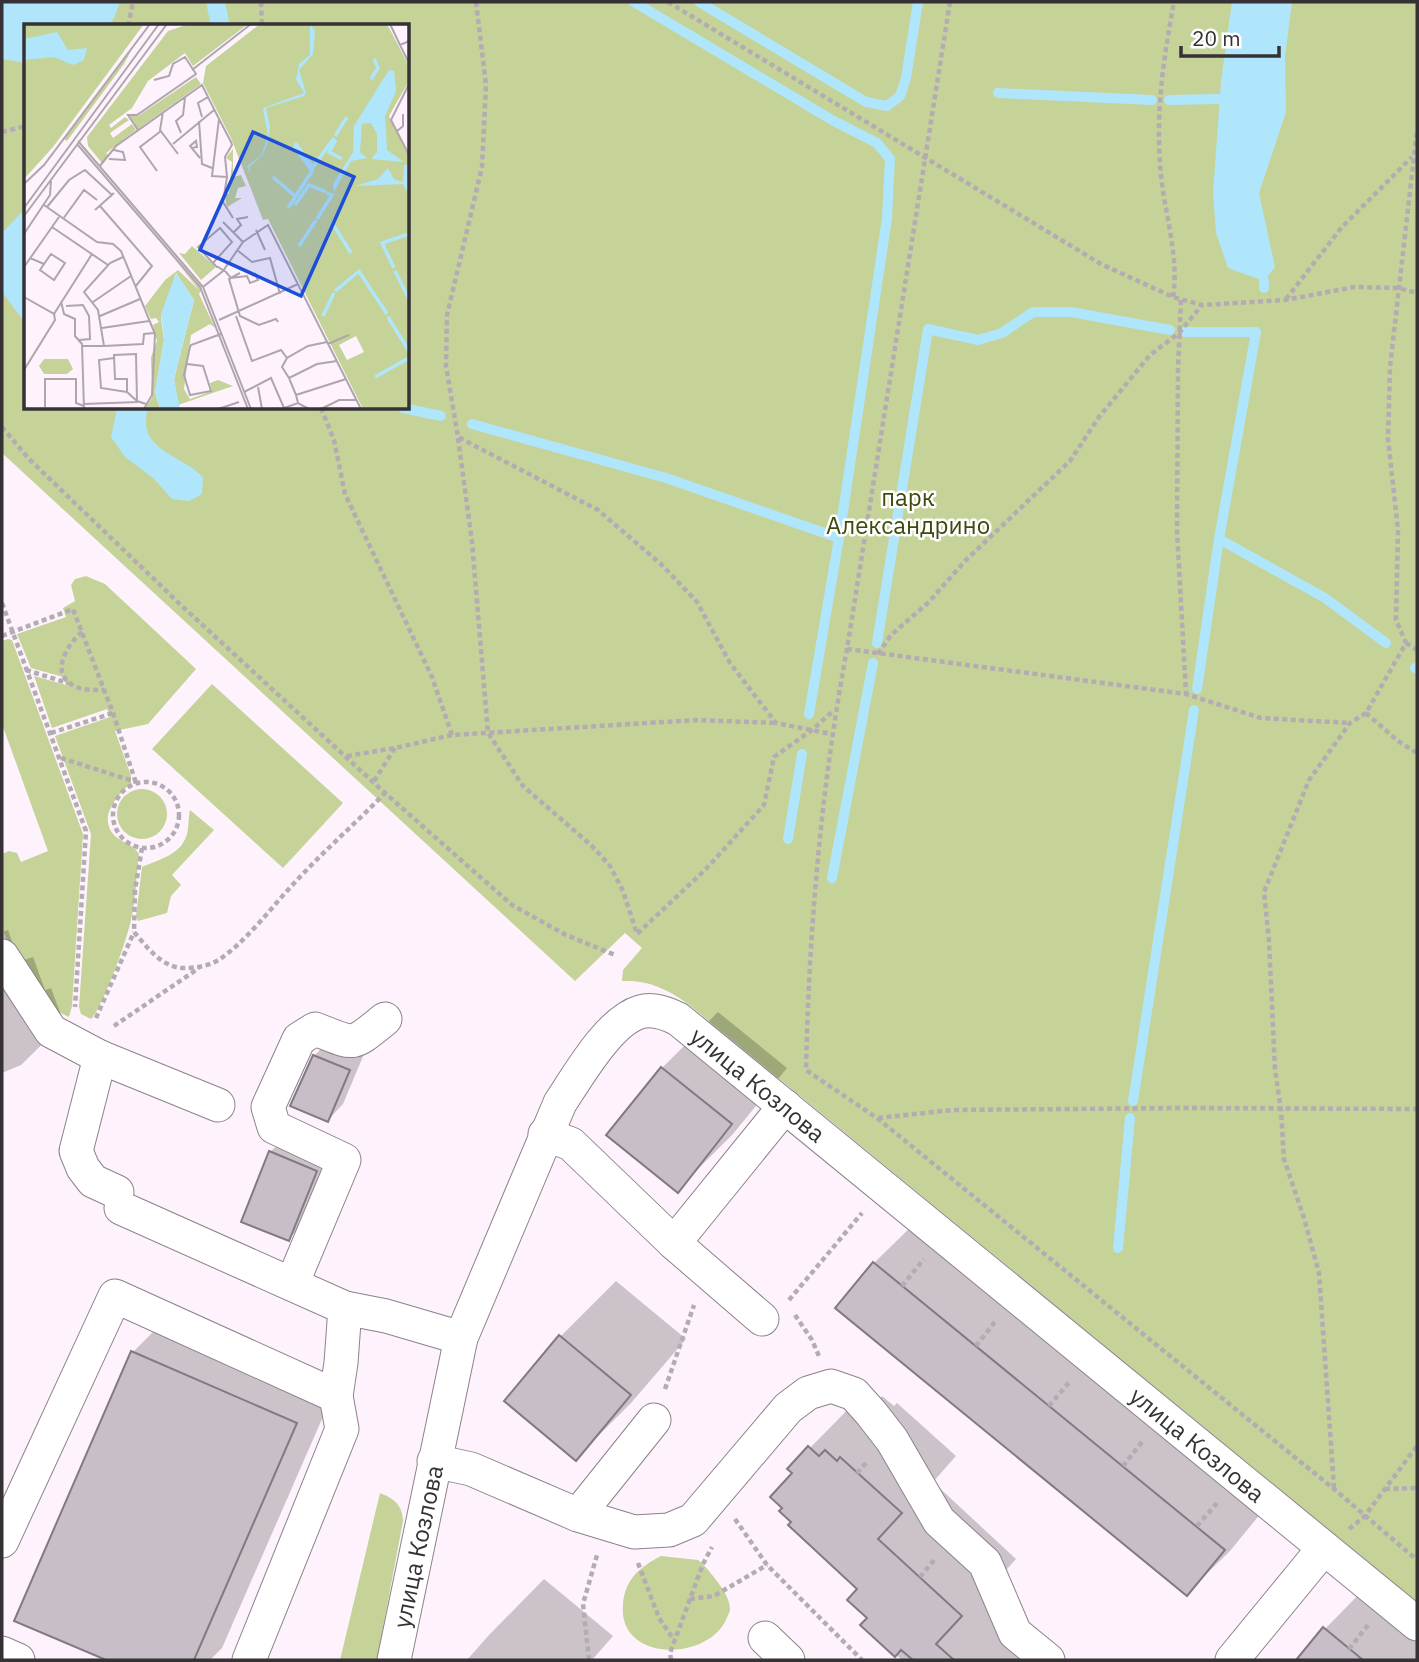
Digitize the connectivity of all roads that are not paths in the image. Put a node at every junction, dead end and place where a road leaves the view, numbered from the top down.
1 (2, 956) edge
2 (385, 1018) dead end
3 (98, 1045) junction
4 (218, 1105) dead end
5 (785, 1106) junction
6 (545, 1134) junction
7 (674, 1242) junction
8 (292, 1284) junction
9 (345, 1308) junction
10 (776, 1313) road end
11 (461, 1338) junction
12 (336, 1396) junction
13 (659, 1405) road end
14 (433, 1461) junction
15 (578, 1515) junction
16 (2, 1541) edge
17 (1333, 1541) junction
18 (1417, 1624) edge
19 (2, 1653) edge
20 (18, 1660) edge
21 (249, 1660) edge
22 (394, 1660) edge
23 (1048, 1660) edge
24 (1232, 1660) edge

1 - 3 street
2 - 8 street
3 - 4 street
3 - 8 street
5 - 6 street, улица Козлова
5 - 7 street
5 - 17 street, улица Козлова
6 - 7 street
6 - 11 street, улица Козлова
7 - 10 street
8 - 9 street
9 - 11 street
9 - 12 street
11 - 14 street, улица Козлова
12 - 16 street
12 - 21 street
13 - 15 street
14 - 15 street
14 - 22 street, улица Козлова
15 - 23 street
17 - 18 street, улица Козлова
17 - 24 street
19 - 20 street

